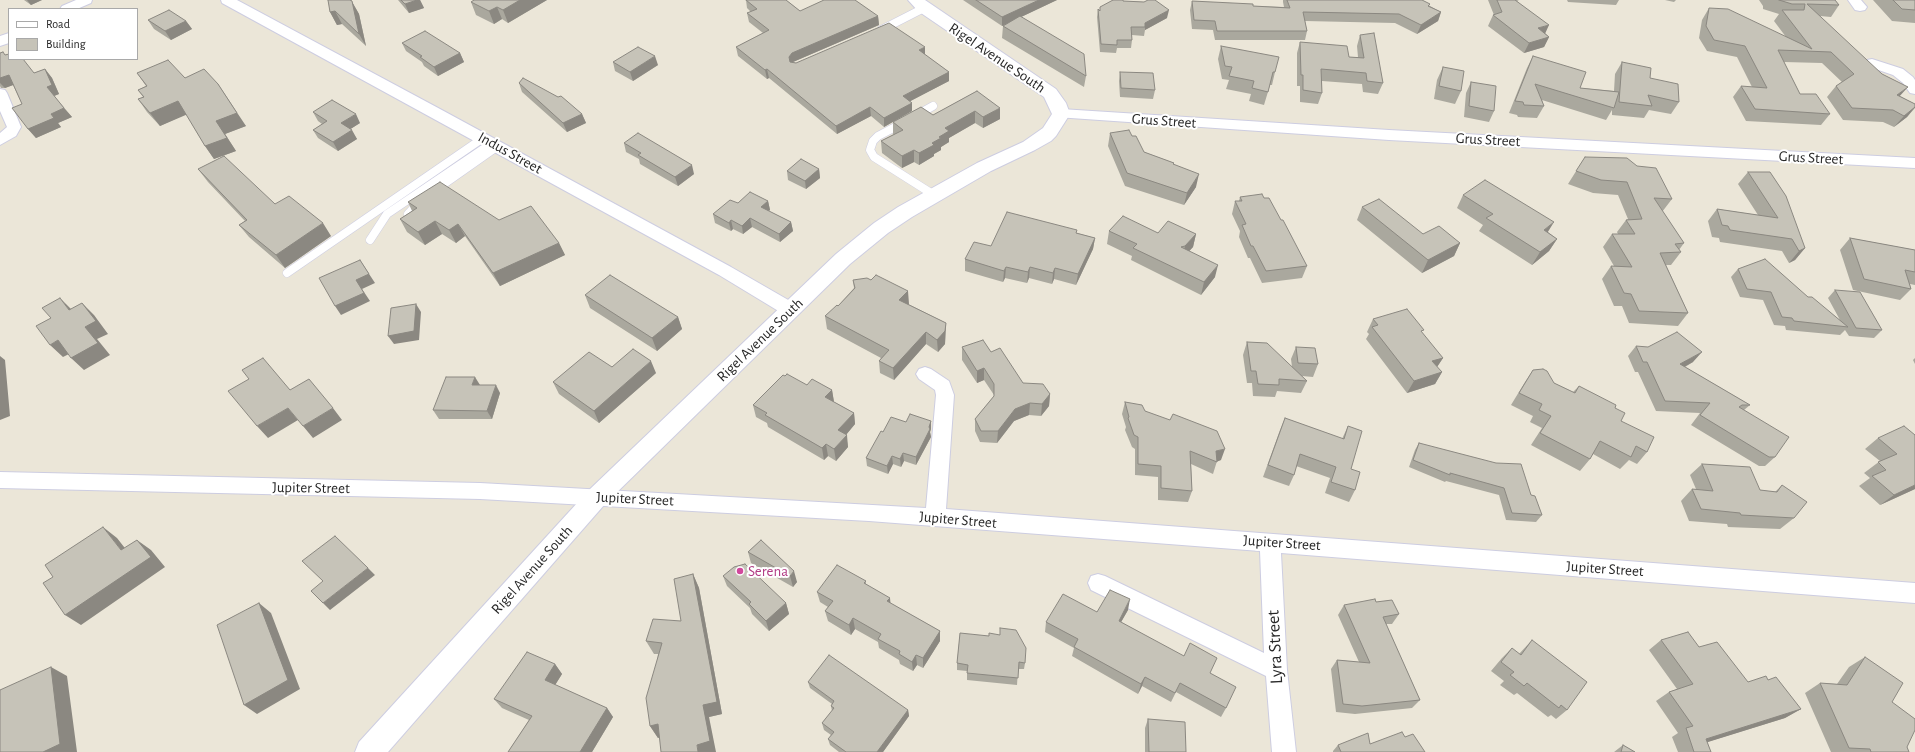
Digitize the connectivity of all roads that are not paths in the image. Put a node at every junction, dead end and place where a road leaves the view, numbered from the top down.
1 (86, 0) edge
2 (227, 0) edge
3 (920, 4) edge
4 (70, 8) edge
5 (872, 33) edge
6 (1872, 63) edge
7 (1915, 90) edge
8 (0, 94) edge
9 (934, 106) dead end
10 (1060, 114) junction
11 (0, 140) edge
12 (491, 142) junction
13 (1915, 163) edge
14 (934, 195) junction
15 (408, 214) edge
16 (370, 240) dead end
17 (287, 273) dead end
18 (791, 310) junction
19 (925, 374) dead end
20 (0, 480) edge
21 (597, 497) junction
22 (935, 518) junction
23 (1270, 542) junction
24 (1098, 583) dead end
25 (1915, 593) edge
26 (1276, 670) junction
27 (369, 752) edge
28 (1284, 752) edge

1 - 4 street
2 - 12 street, Indus Street
3 - 5 lane
3 - 10 main road, Rigel Avenue South
6 - 7 street
8 - 11 street
9 - 14 lane
10 - 13 street, Grus Street
10 - 14 main road, Rigel Avenue South
12 - 15 lane
12 - 16 lane
12 - 17 lane
12 - 18 street, Indus Street
14 - 18 main road, Rigel Avenue South
18 - 21 main road, Rigel Avenue South
19 - 22 street
20 - 21 street, Jupiter Street
21 - 22 street, Jupiter Street
21 - 27 main road, Rigel Avenue South
22 - 23 street, Jupiter Street
23 - 25 street, Jupiter Street
23 - 26 street, Lyra Street
24 - 26 street
26 - 28 street, Lyra Street

